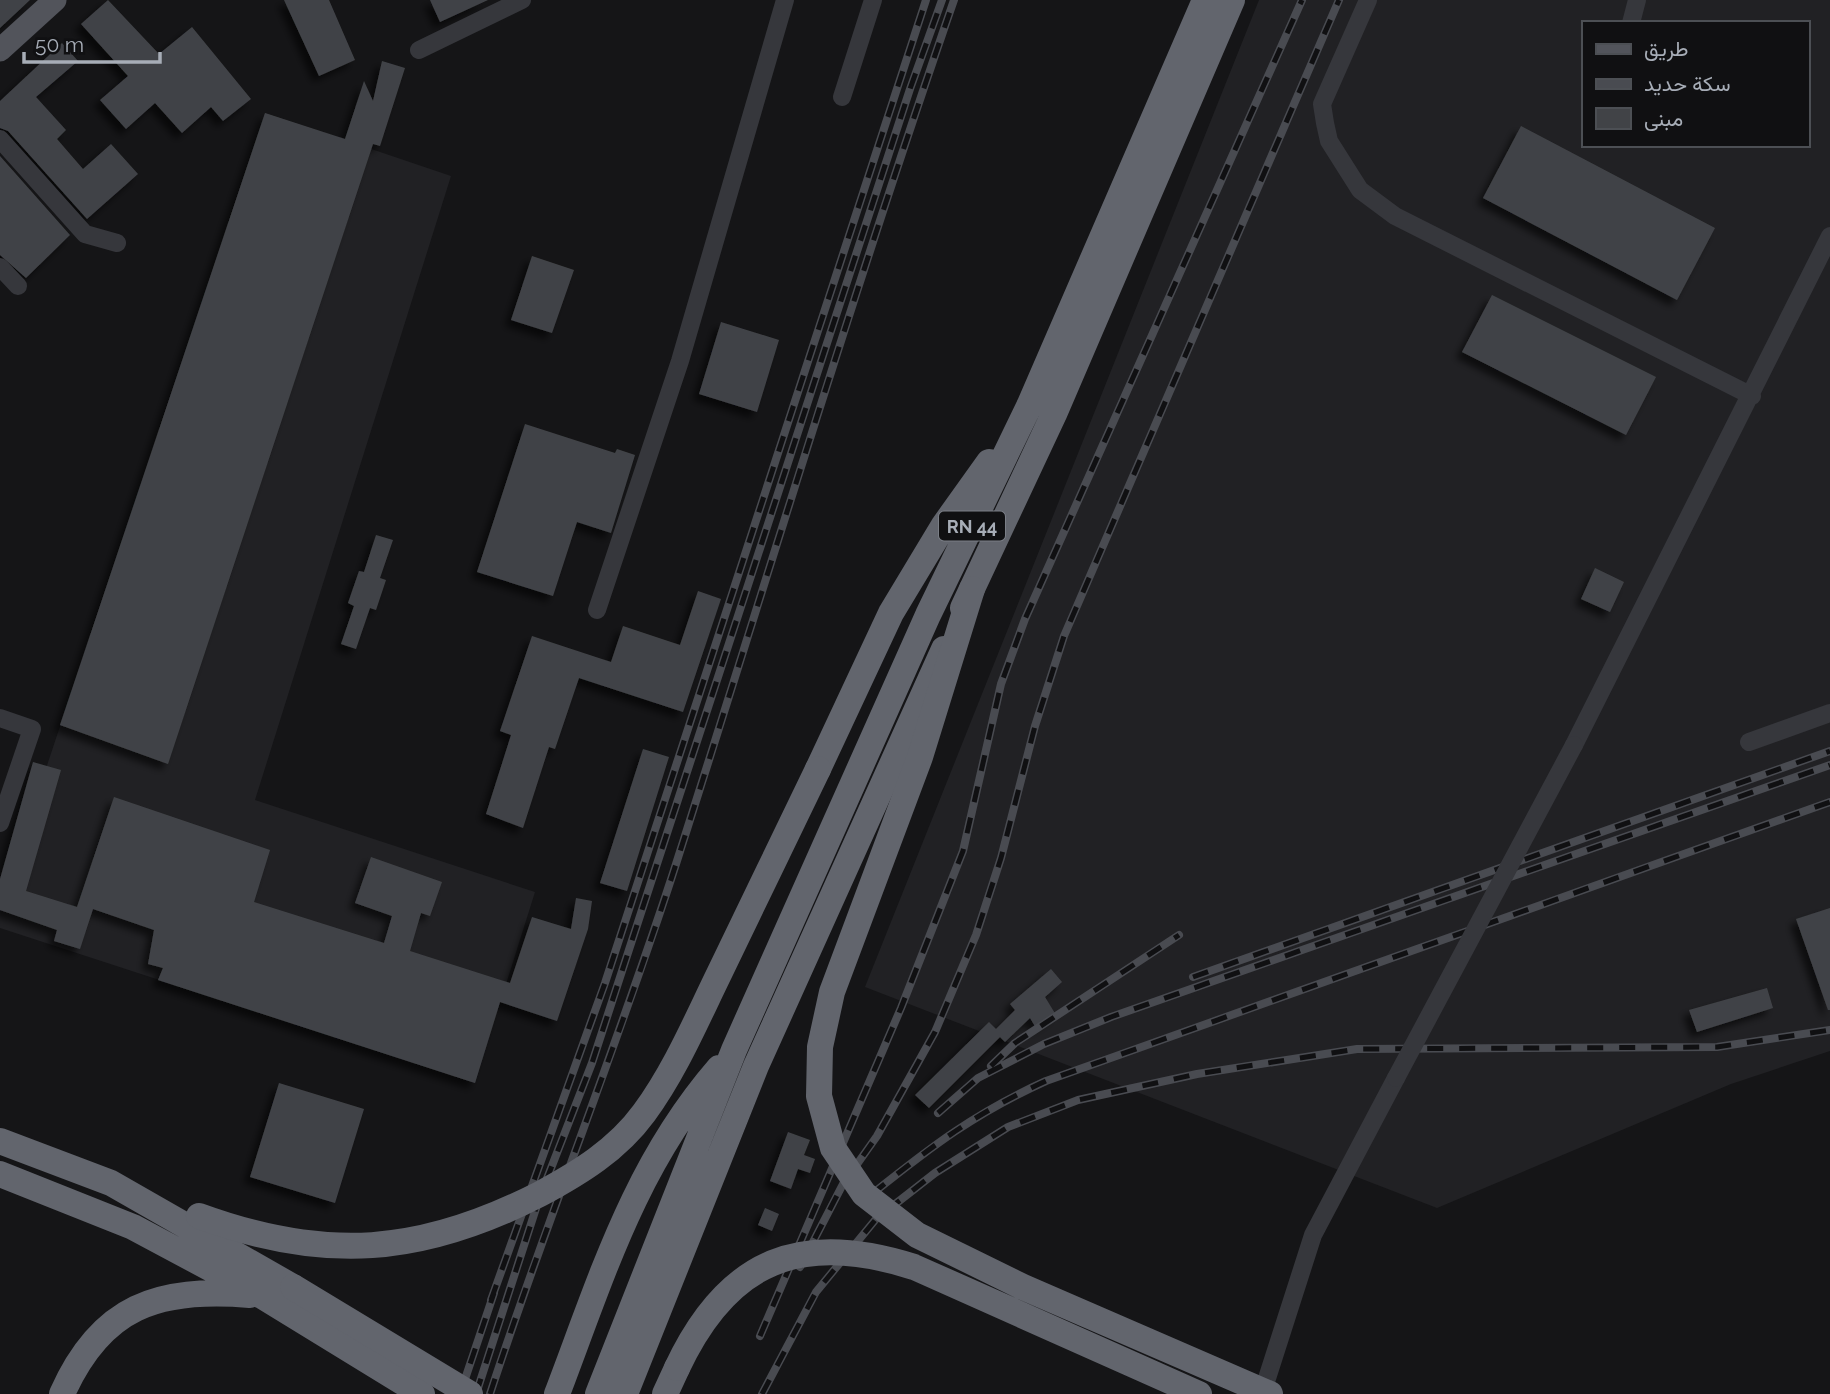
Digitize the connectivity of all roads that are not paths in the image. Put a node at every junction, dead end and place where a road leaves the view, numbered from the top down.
1 (55, 0) edge
2 (522, 0) edge
3 (785, 0) edge
4 (873, 0) edge
5 (1205, 0) edge
6 (1232, 0) edge
7 (1368, 0) edge
8 (1637, 0) edge
9 (1632, 21) edge
10 (0, 50) edge
11 (419, 50) dead end
12 (842, 97) dead end
13 (0, 139) edge
14 (1830, 236) edge
15 (117, 243) dead end
16 (0, 267) edge
17 (18, 286) dead end
18 (1752, 396) junction
19 (1031, 404) junction
20 (972, 589) junction
21 (597, 610) dead end
22 (1830, 713) edge
23 (0, 718) edge
24 (1749, 742) dead end
25 (0, 823) edge
26 (734, 1050) junction
27 (0, 1141) edge
28 (0, 1174) edge
29 (196, 1223) junction
30 (262, 1296) junction
31 (62, 1394) edge
32 (422, 1394) edge
33 (470, 1394) edge
34 (557, 1394) edge
35 (598, 1394) edge
36 (625, 1394) edge
37 (665, 1394) edge
38 (1199, 1394) edge
39 (1262, 1394) edge
40 (1270, 1394) edge

1 - 10 main road
2 - 11 street
3 - 21 street
4 - 12 street
5 - 19 highway, RN 44
6 - 20 highway
7 - 18 street
8 - 9 street
13 - 15 street
14 - 18 street
16 - 17 street
18 - 39 street, bridge
19 - 26 highway, RN 44
19 - 29 highway, bridge
20 - 36 highway
20 - 40 highway, bridge
22 - 24 street
23 - 25 street
26 - 34 highway
26 - 35 highway
27 - 29 highway
28 - 30 highway
29 - 33 highway, bridge
30 - 31 highway
30 - 32 highway
37 - 38 highway, bridge

